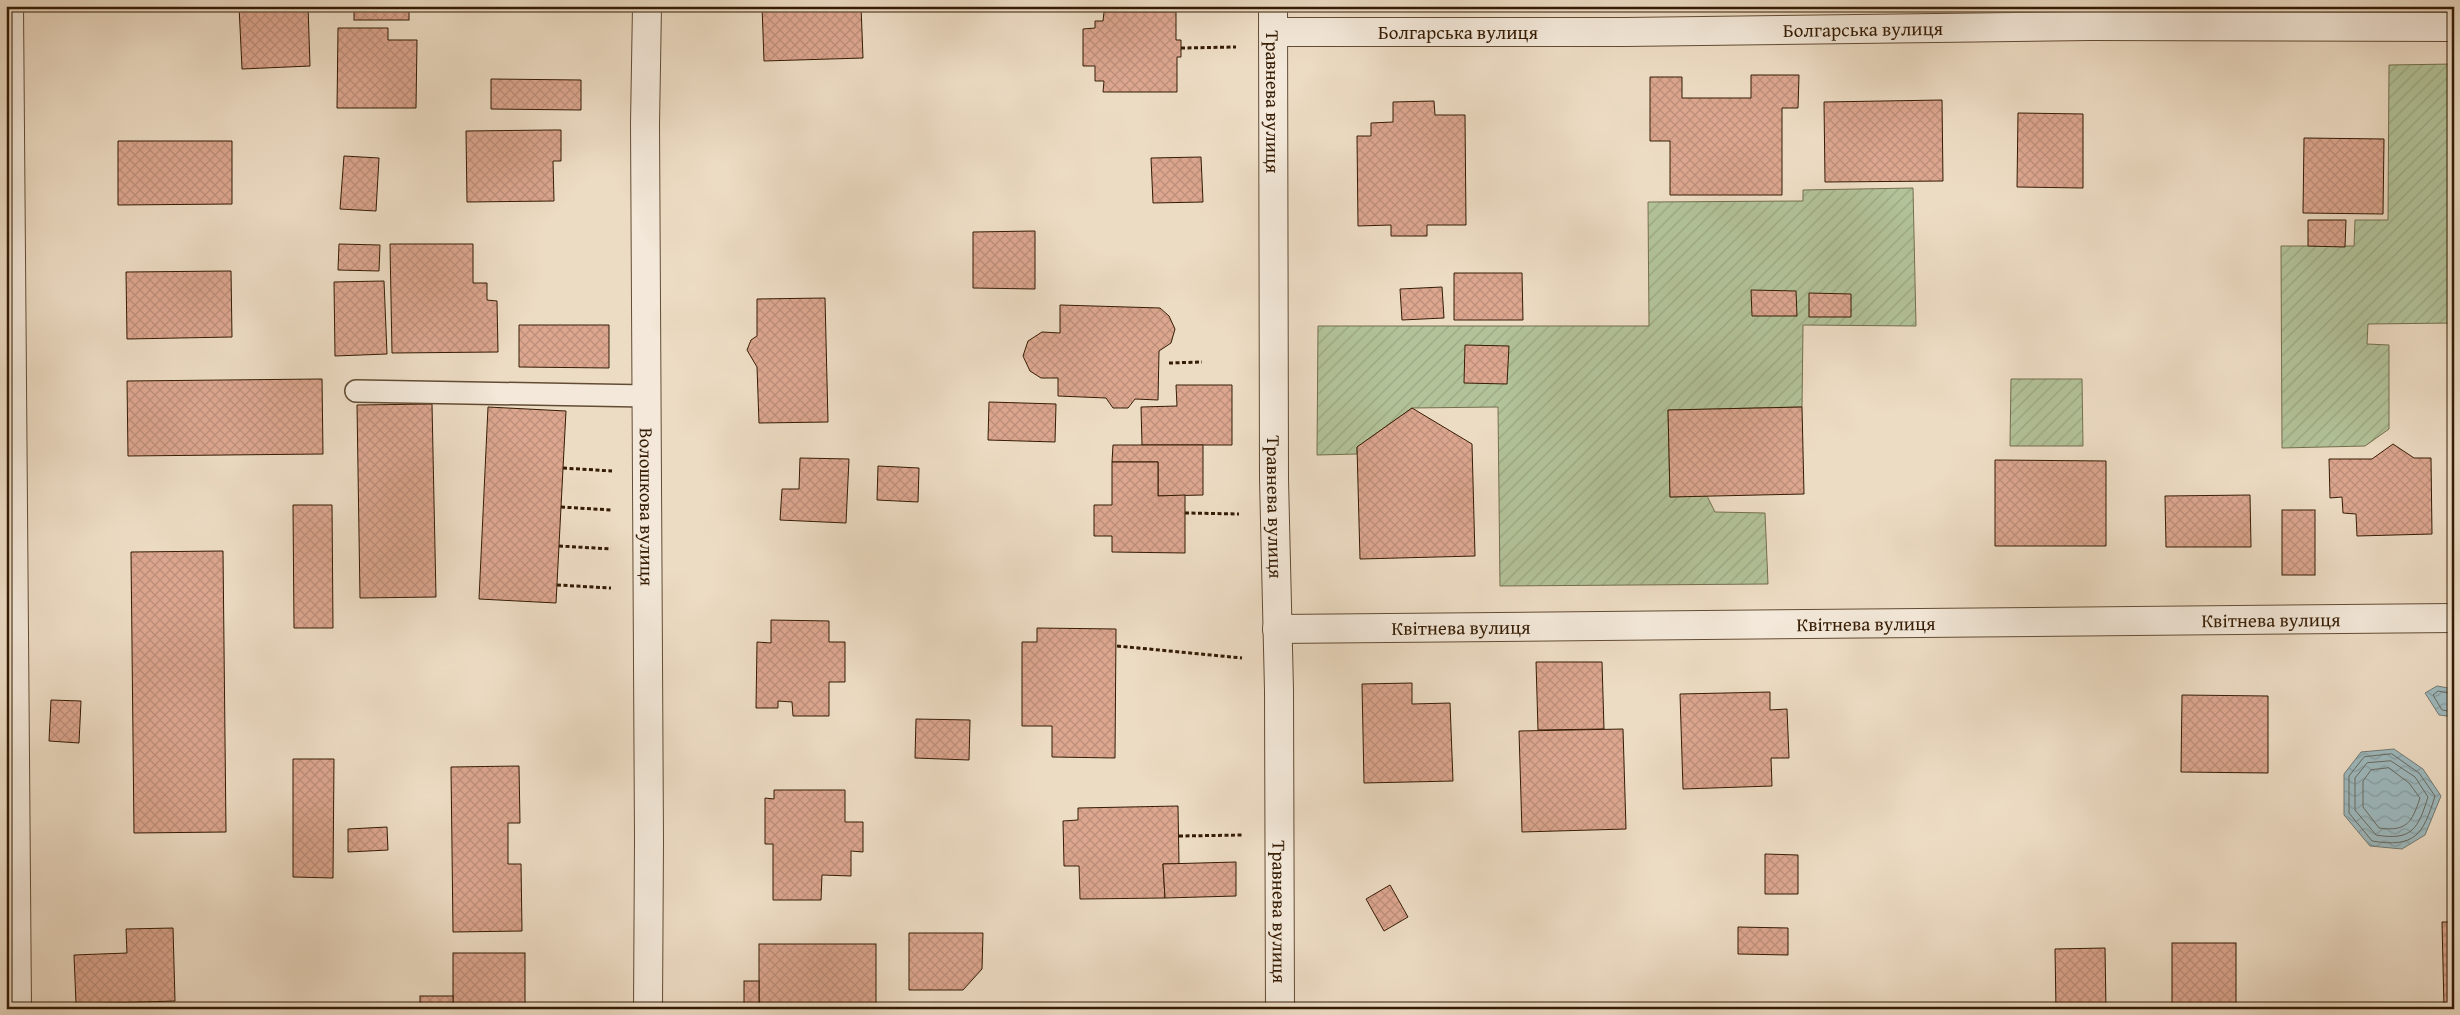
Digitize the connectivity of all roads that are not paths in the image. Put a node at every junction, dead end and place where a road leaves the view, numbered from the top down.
1 (648, 6) edge
2 (1273, 19) edge
3 (8, 23) edge
4 (2454, 26) edge
5 (356, 391) dead end
6 (647, 396) junction
7 (2454, 618) edge
8 (1277, 629) junction
9 (11, 927) edge
10 (17, 1009) edge
11 (648, 1009) edge
12 (1280, 1009) edge

1 - 6 street, Волошкова вулиця
2 - 4 street, Болгарська вулиця
2 - 8 street, Травнева вулиця
3 - 9 street
5 - 6 lane
6 - 11 street, Волошкова вулиця
7 - 8 street, Квітнева вулиця
8 - 12 street, Травнева вулиця
9 - 10 street

